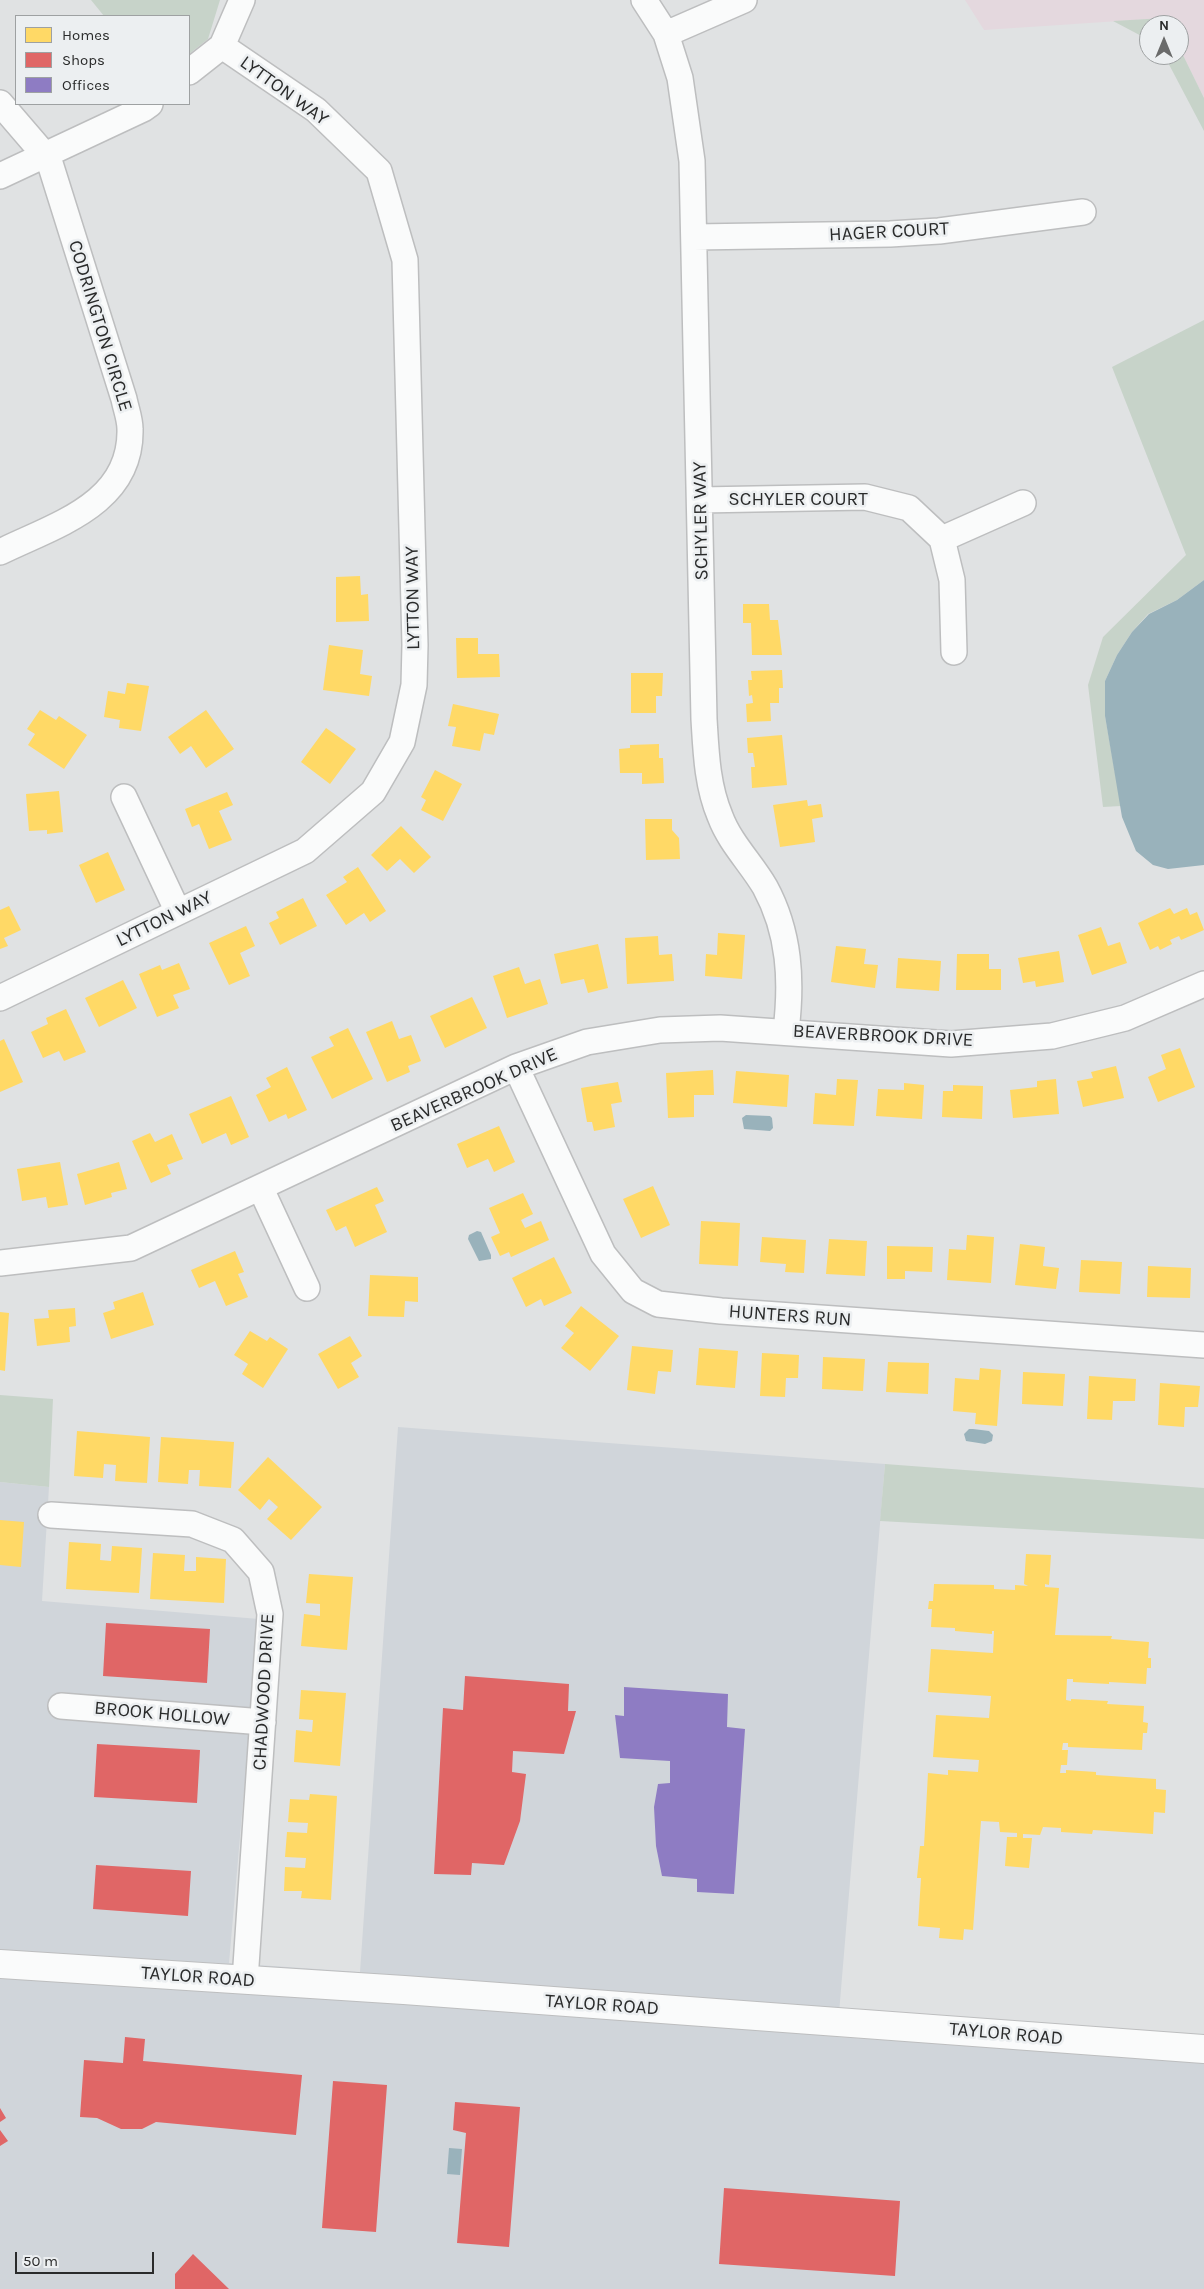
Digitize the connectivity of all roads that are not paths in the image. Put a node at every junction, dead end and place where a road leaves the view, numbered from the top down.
1 (242, 0) edge
2 (644, 0) edge
3 (744, 0) edge
4 (666, 34) junction
5 (222, 46) junction
6 (190, 71) edge
7 (0, 103) edge
8 (149, 105) edge
9 (46, 154) junction
10 (0, 176) edge
11 (1083, 212) dead end
12 (694, 237) junction
13 (700, 500) junction
14 (1023, 502) dead end
15 (942, 539) junction
16 (0, 552) edge
17 (954, 652) dead end
18 (124, 797) dead end
19 (178, 912) junction
20 (1204, 984) edge
21 (0, 998) edge
22 (786, 1031) junction
23 (516, 1067) junction
24 (261, 1188) junction
25 (0, 1263) edge
26 (308, 1288) dead end
27 (1204, 1345) edge
28 (52, 1515) dead end
29 (61, 1706) dead end
30 (263, 1722) junction
31 (0, 1964) edge
32 (245, 1980) junction
33 (1204, 2049) edge

1 - 5 street
2 - 4 street, SCHYLER WAY
3 - 4 street
4 - 12 street, SCHYLER WAY
5 - 6 street
5 - 19 street, LYTTON WAY
7 - 9 street
8 - 9 street
9 - 10 street
9 - 16 street, CODRINGTON CIRCLE
11 - 12 street, HAGER COURT
12 - 13 street, SCHYLER WAY
13 - 15 street, SCHYLER COURT
13 - 22 street, SCHYLER WAY
14 - 15 street
15 - 17 street
18 - 19 street
19 - 21 street, LYTTON WAY
20 - 22 street, BEAVERBROOK DRIVE
22 - 23 street, BEAVERBROOK DRIVE
23 - 24 street, BEAVERBROOK DRIVE
23 - 27 street, HUNTERS RUN
24 - 25 street, BEAVERBROOK DRIVE
24 - 26 street
28 - 30 street, CHADWOOD DRIVE
29 - 30 street, BROOK HOLLOW
30 - 32 street, CHADWOOD DRIVE
31 - 32 main road, TAYLOR ROAD
32 - 33 main road, TAYLOR ROAD

